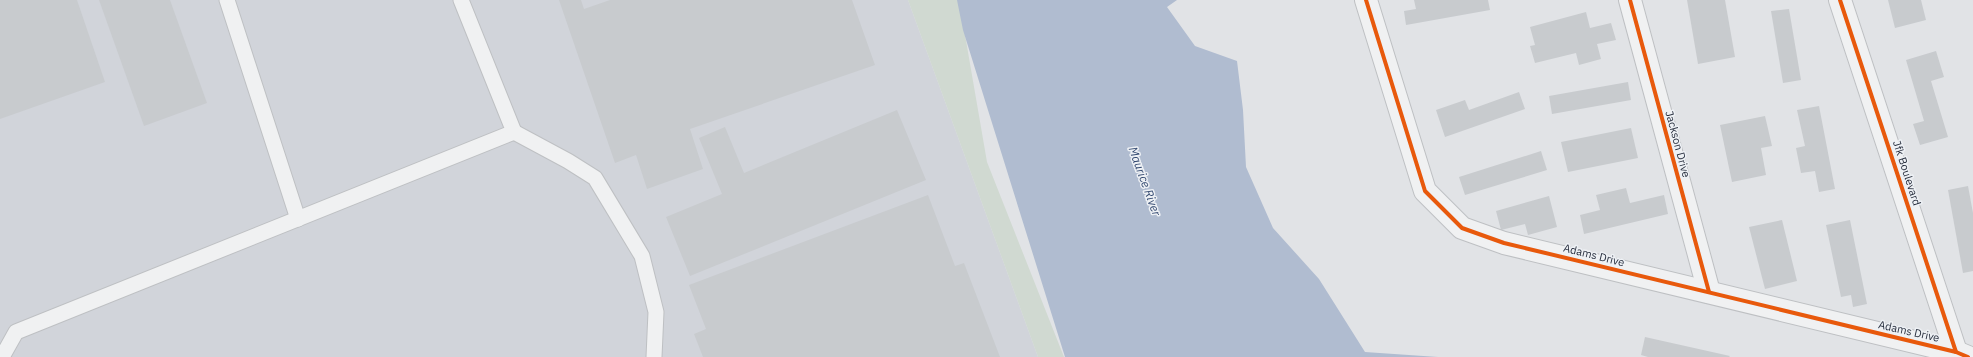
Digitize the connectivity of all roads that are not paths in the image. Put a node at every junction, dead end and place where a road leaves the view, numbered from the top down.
1 (227, 0) edge
2 (461, 0) edge
3 (1366, 0) edge
4 (1630, 0) edge
5 (1840, 0) edge
6 (514, 132) junction
7 (298, 219) junction
8 (1709, 292) junction
9 (1962, 354) edge
10 (2, 357) edge
11 (654, 357) edge

1 - 7 lane
2 - 6 lane
3 - 8 street, Adams Drive
4 - 8 street, Jackson Drive
5 - 9 street, Jfk Boulevard
6 - 7 lane
6 - 11 lane
7 - 10 lane
8 - 9 street, Adams Drive

